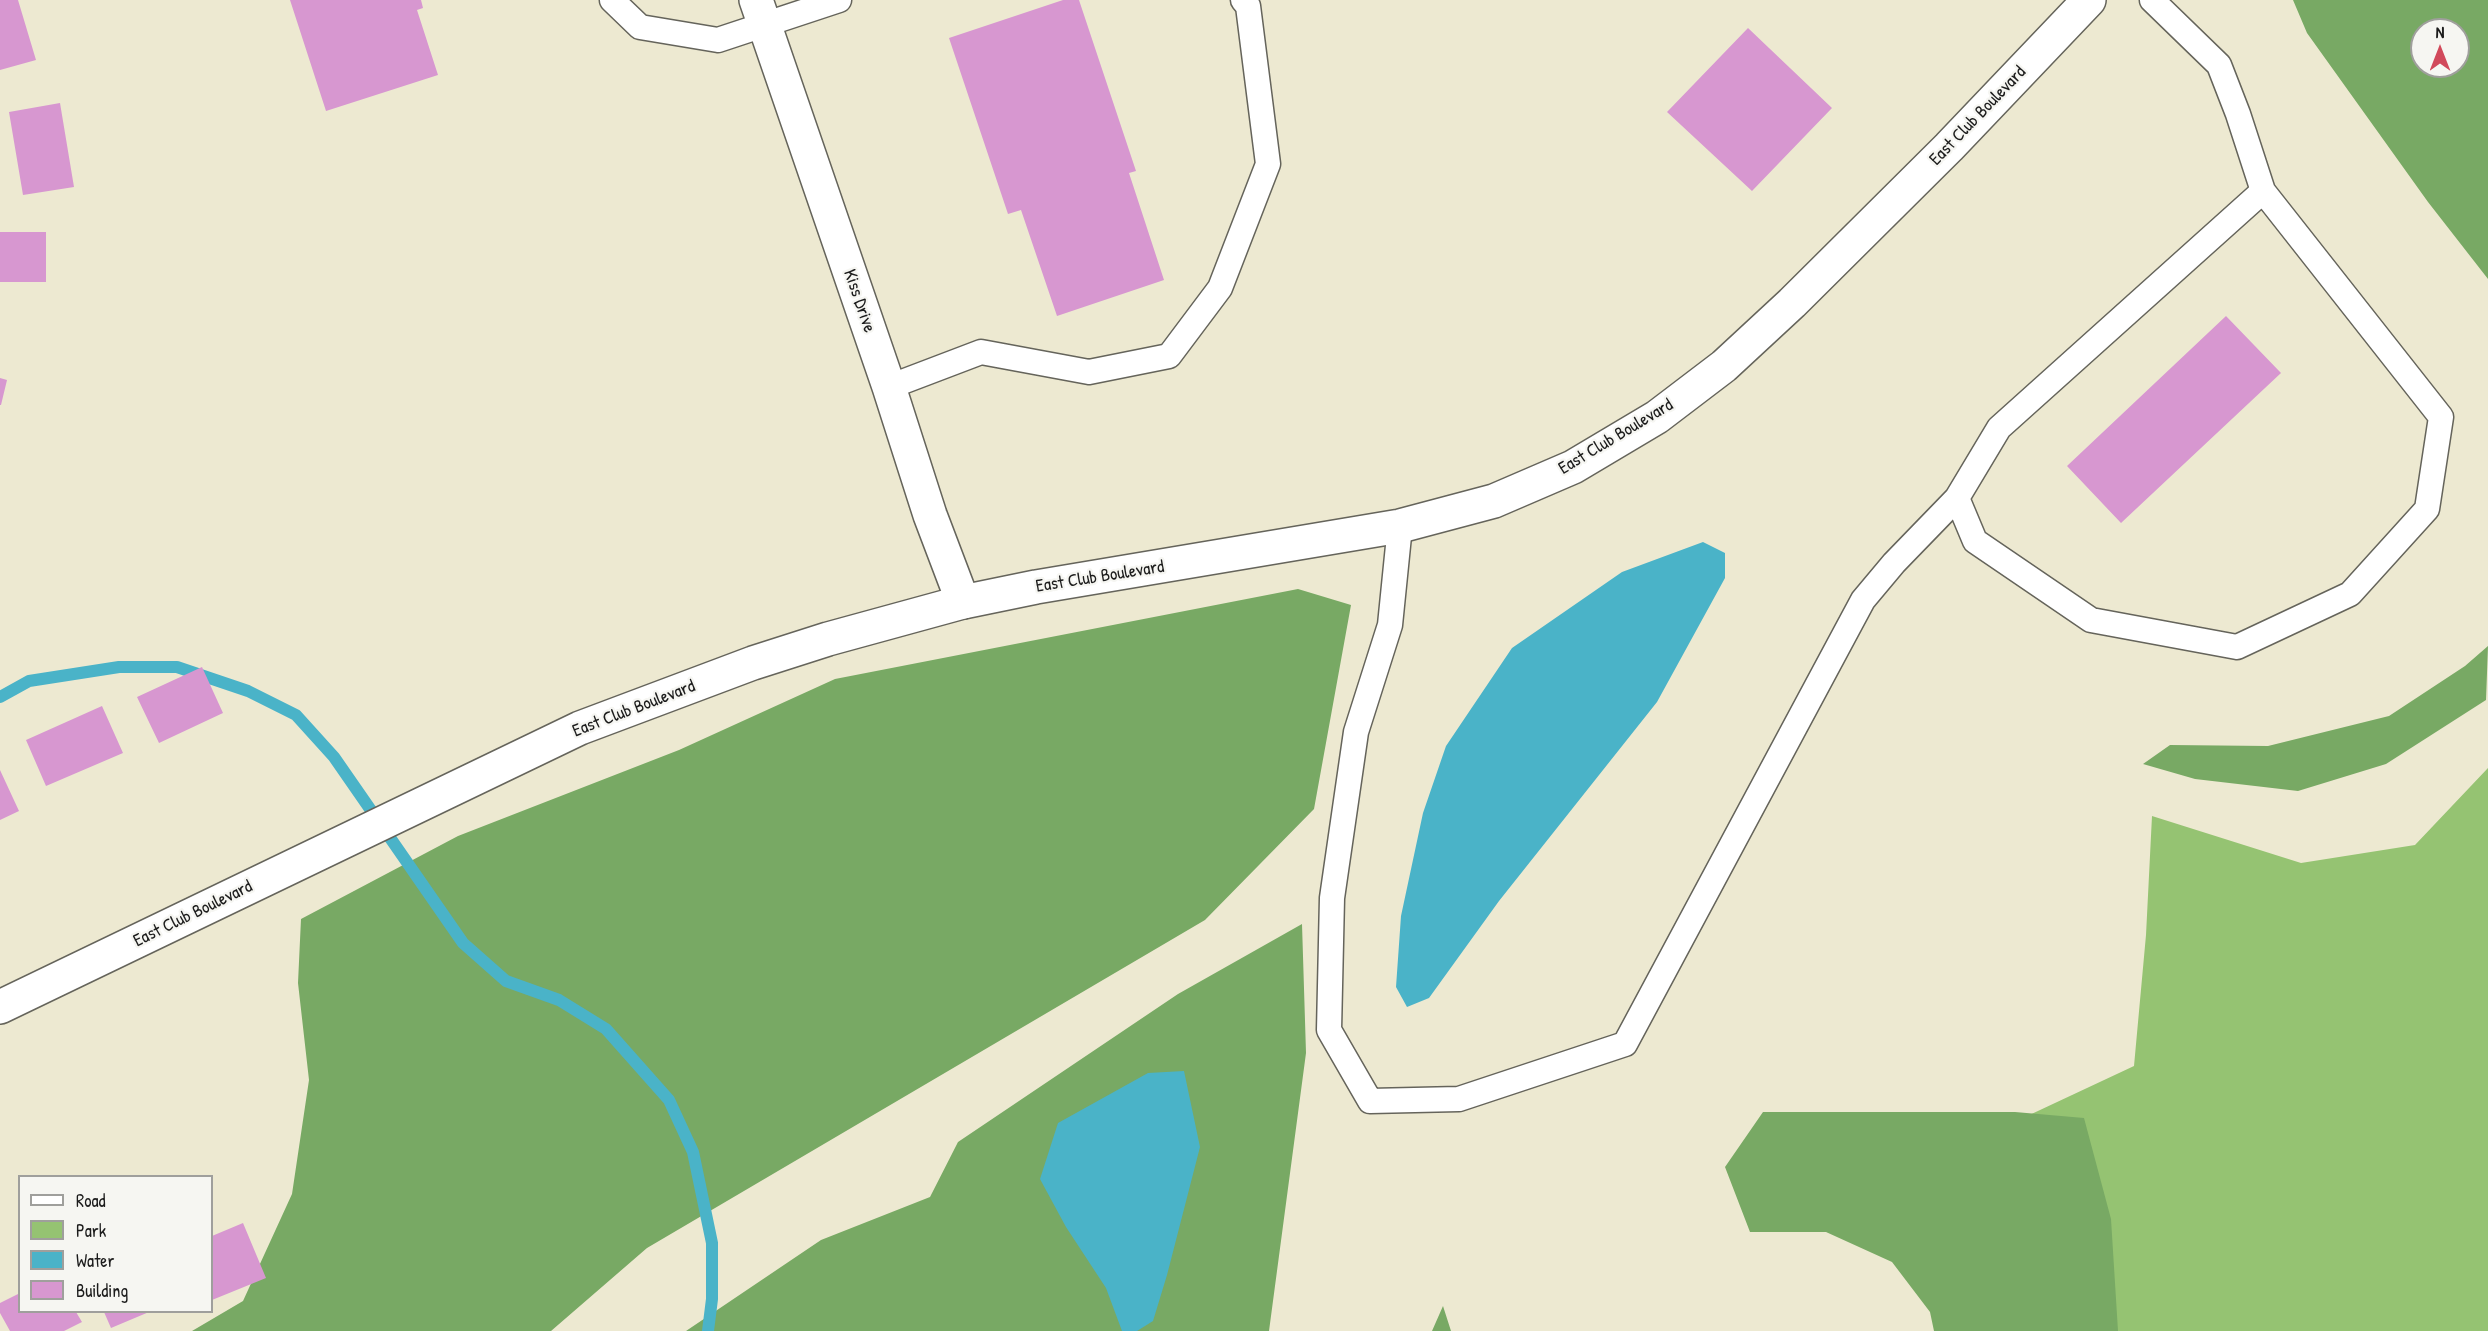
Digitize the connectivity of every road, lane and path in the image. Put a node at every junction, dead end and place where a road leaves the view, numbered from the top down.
1 (612, 0) edge
2 (839, 0) edge
3 (1243, 0) edge
4 (2089, 0) edge
5 (2152, 0) edge
6 (760, 12) edge
7 (2263, 191) junction
8 (889, 387) junction
9 (1957, 498) junction
10 (1400, 526) junction
11 (963, 603) junction
12 (0, 1007) edge

1 - 6 lane
2 - 6 lane
3 - 8 lane
4 - 10 street, East Club Boulevard
5 - 7 lane
6 - 8 street, Kiss Drive
7 - 9 lane
7 - 9 lane
8 - 11 street, Kiss Drive
9 - 10 lane
10 - 11 street, East Club Boulevard
11 - 12 street, East Club Boulevard

